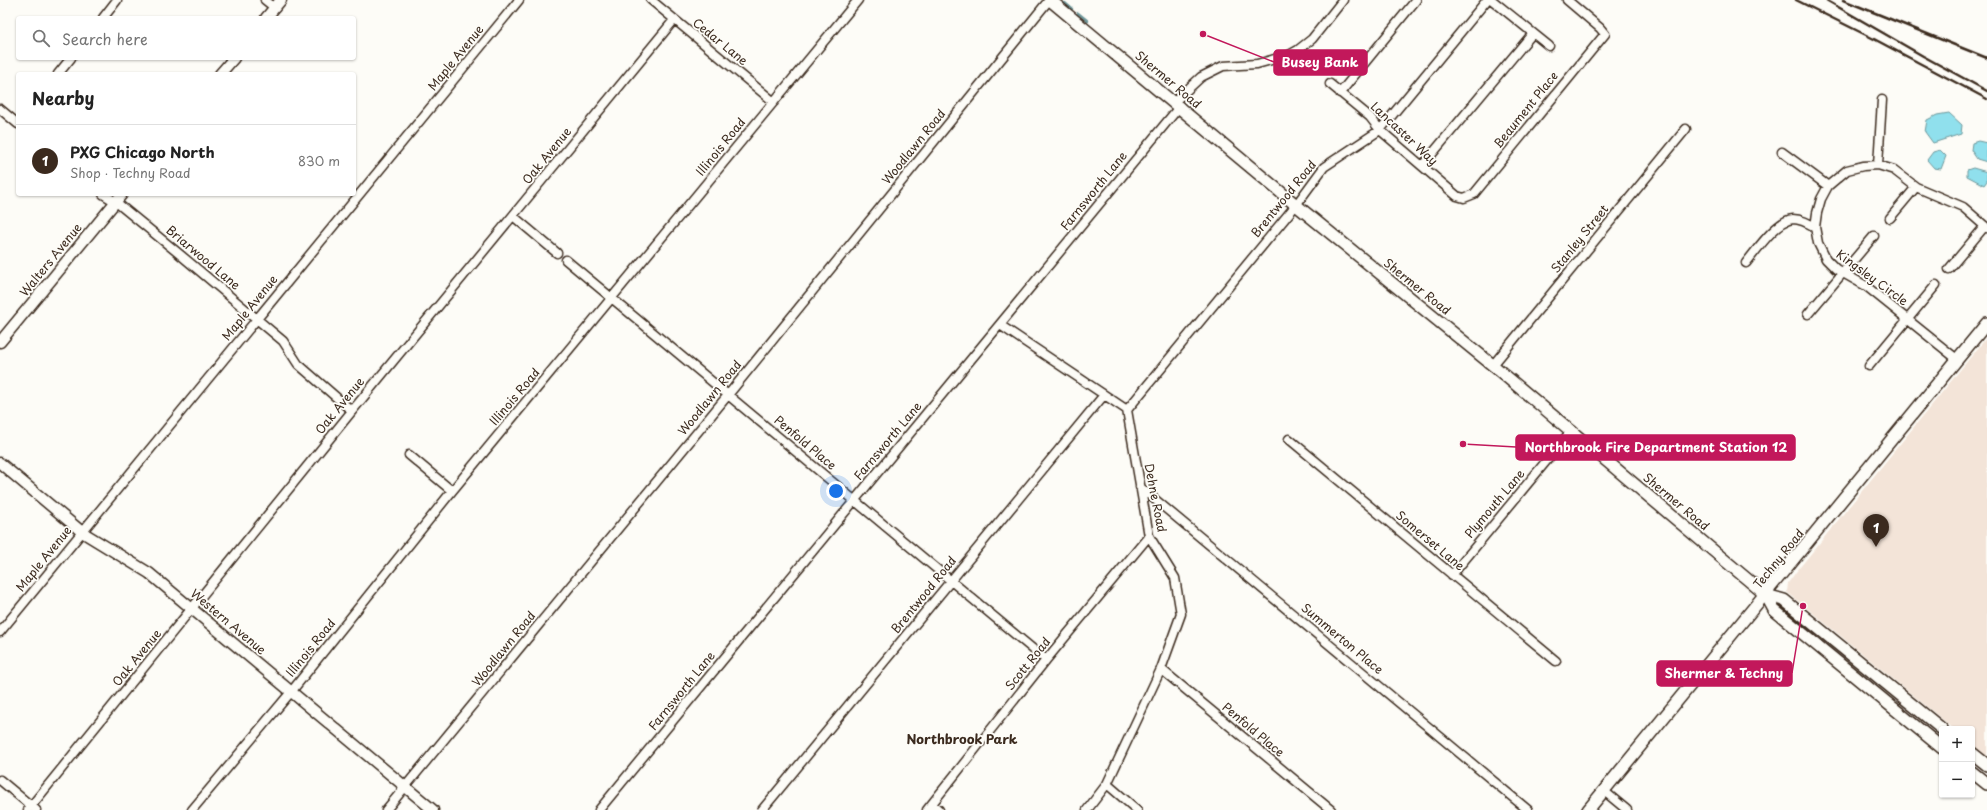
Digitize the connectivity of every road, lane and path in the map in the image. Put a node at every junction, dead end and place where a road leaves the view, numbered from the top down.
1 (117, 0) edge
2 (265, 0) edge
3 (519, 0) edge
4 (651, 0) edge
5 (858, 0) edge
6 (1050, 0) edge
7 (1343, 0) edge
8 (1416, 0) edge
9 (1487, 0) edge
10 (1492, 0) edge
11 (1567, 0) edge
12 (278, 4) edge
13 (105, 16) edge
14 (268, 16) edge
15 (674, 20) junction
16 (1533, 33) junction
17 (1549, 46) dead end
18 (69, 60) edge
19 (232, 60) edge
20 (60, 72) edge
21 (222, 72) edge
22 (1330, 84) dead end
23 (1340, 93) junction
24 (1882, 100) dead end
25 (774, 102) junction
26 (1177, 104) junction
27 (0, 109) edge
28 (16, 122) edge
29 (1686, 129) dead end
30 (1380, 130) junction
31 (1782, 152) dead end
32 (1878, 165) junction
33 (1422, 166) junction
34 (1828, 186) junction
35 (1916, 187) junction
36 (119, 198) edge
37 (1464, 198) joint
38 (1296, 205) junction
39 (513, 216) junction
40 (1890, 218) dead end
41 (1986, 227) edge
42 (1816, 228) junction
43 (1874, 236) dead end
44 (557, 253) dead end
45 (566, 260) dead end
46 (1746, 263) dead end
47 (1949, 269) dead end
48 (1843, 273) junction
49 (1936, 285) dead end
50 (612, 299) junction
51 (1808, 314) dead end
52 (257, 318) junction
53 (1908, 319) junction
54 (1987, 323) edge
55 (1000, 325) junction
56 (0, 342) edge
57 (1958, 360) junction
58 (1493, 365) junction
59 (1870, 366) dead end
60 (728, 394) junction
61 (1104, 395) junction
62 (1127, 410) junction
63 (352, 411) junction
64 (1572, 430) junction
65 (1289, 439) dead end
66 (409, 455) dead end
67 (0, 463) edge
68 (1140, 487) junction
69 (452, 491) junction
70 (855, 500) junction
71 (82, 532) junction
72 (1149, 536) junction
73 (1452, 575) junction
74 (951, 580) junction
75 (1766, 595) junction
76 (192, 609) junction
77 (0, 632) edge
78 (1046, 660) junction
79 (1556, 661) dead end
80 (1160, 669) junction
81 (291, 692) junction
82 (1939, 727) edge
83 (1939, 746) edge
84 (1975, 755) edge
85 (1987, 765) edge
86 (1975, 774) edge
87 (0, 780) edge
88 (1107, 784) junction
89 (1987, 784) edge
90 (405, 787) junction
91 (1604, 791) junction
92 (929, 807) edge
93 (32, 809) edge
94 (192, 810) edge
95 (386, 810) edge
96 (433, 810) edge
97 (600, 810) edge
98 (762, 810) edge
99 (939, 810) edge
100 (1087, 810) edge
101 (1138, 810) edge
102 (1331, 810) edge
103 (1528, 810) edge
104 (1588, 810) edge
105 (1627, 810) edge

1 - 13 street
2 - 12 street
3 - 52 street, Maple Avenue
4 - 15 street, Cedar Lane
5 - 25 street, Illinois Road
6 - 26 main road, Shermer Road
6 - 60 street, Woodlawn Road
7 - 26 street, Farnsworth Lane
8 - 23 street
9 - 30 street, Brentwood Road
10 - 16 street
11 - 37 street, Beaument Place
12 - 14 street
15 - 25 street, Cedar Lane
15 - 39 street, Oak Avenue
16 - 17 street
16 - 33 street
18 - 20 street
19 - 21 street
22 - 23 street, Lancaster Way
23 - 30 street, Lancaster Way
24 - 32 street
25 - 50 street, Illinois Road
26 - 38 main road, Shermer Road
26 - 55 street, Farnsworth Lane
27 - 28 street
29 - 58 street, Stanley Street
30 - 33 street, Lancaster Way
30 - 38 street, Brentwood Road
31 - 34 street
32 - 34 street, Kingsley Circle
32 - 35 street, Kingsley Circle
33 - 37 street, Lancaster Way
34 - 42 street, Kingsley Circle
35 - 40 street
35 - 41 street, Kingsley Circle
36 - 52 street, Briarwood Lane
36 - 56 street, Walters Avenue
38 - 58 main road, Shermer Road
38 - 62 street, Brentwood Road
39 - 44 street
39 - 63 street, Oak Avenue
41 - 47 street
42 - 46 street
42 - 48 street, Kingsley Circle
43 - 48 street
45 - 50 street, Penfold Place
48 - 51 street
48 - 53 street, Kingsley Circle
49 - 53 street
50 - 60 street, Penfold Place
50 - 69 street, Illinois Road
52 - 63 street, Briarwood Lane
52 - 71 street, Maple Avenue
53 - 57 street, Kingsley Circle
53 - 59 street
54 - 57 main road, Techny Road
55 - 61 street
55 - 70 street, Farnsworth Lane
57 - 75 main road, Techny Road
58 - 64 main road, Shermer Road
60 - 70 street, Penfold Place
60 - 90 street, Woodlawn Road
61 - 62 street
61 - 74 street, Brentwood Road
62 - 68 street, Dehne Road
63 - 76 street, Oak Avenue
64 - 73 street, Plymouth Lane
64 - 75 main road, Shermer Road
65 - 73 street, Somerset Lane
66 - 69 street
67 - 71 street, Western Avenue
68 - 72 street, Dehne Road
68 - 103 street, Summerton Place
69 - 81 street, Illinois Road
70 - 74 street, Penfold Place
70 - 97 street, Farnsworth Lane
71 - 76 street, Western Avenue
71 - 77 street, Maple Avenue
72 - 78 street, Scott Road
72 - 80 street, Dehne Road
73 - 79 street, Somerset Lane
74 - 78 street, Penfold Place
74 - 98 street, Brentwood Road
75 - 82 main road, Shermer Road
75 - 83 main road, Shermer Road
75 - 91 main road, Techny Road
76 - 81 street, Western Avenue
76 - 93 street, Oak Avenue
78 - 92 street, Scott Road
80 - 88 street, Dehne Road
80 - 102 street, Penfold Place
81 - 90 street, Western Avenue
81 - 94 street, Illinois Road
84 - 85 main road
86 - 89 main road
87 - 93 street
88 - 100 street, Dehne Road
88 - 101 street
90 - 95 street, Woodlawn Road
90 - 96 street, Western Avenue
91 - 104 main road, Techny Road
91 - 105 street
92 - 99 street

